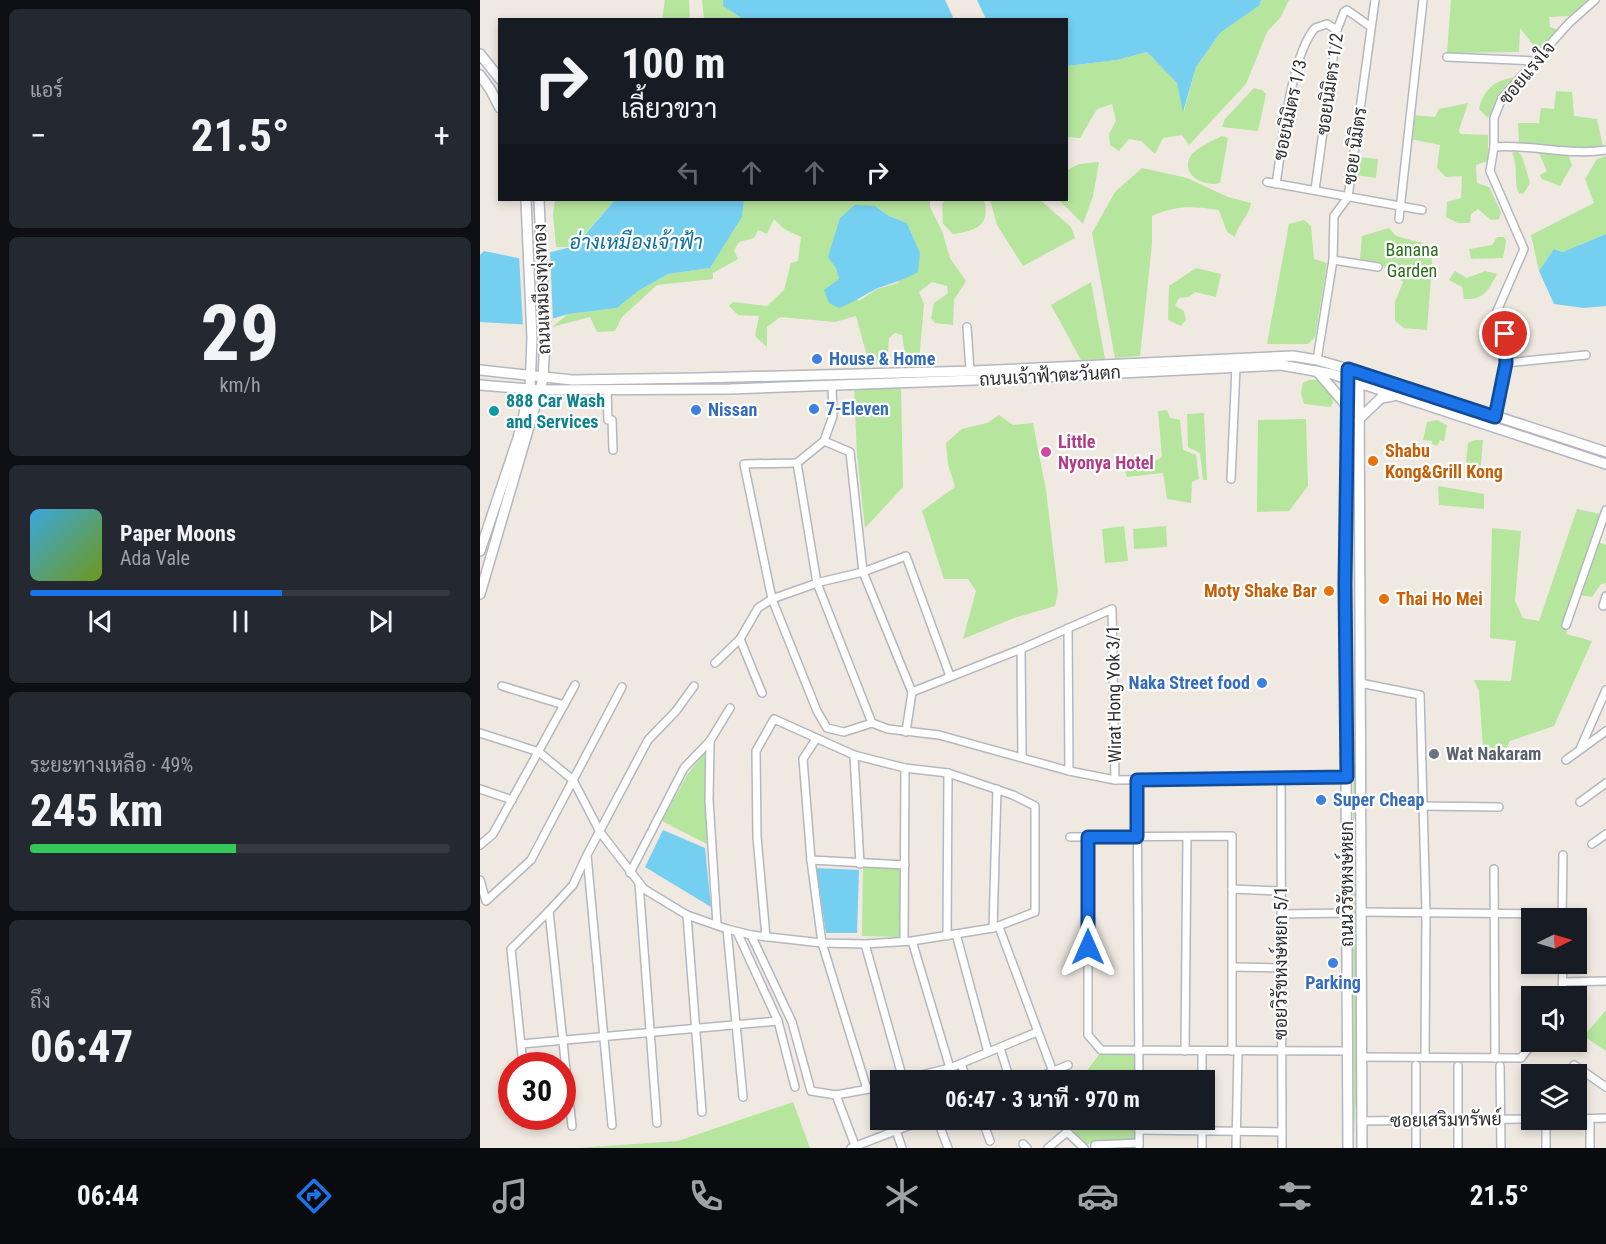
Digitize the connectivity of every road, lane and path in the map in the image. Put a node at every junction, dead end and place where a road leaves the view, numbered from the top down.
1 (1375, 0) edge
2 (1424, 0) edge
3 (1594, 0) edge
4 (1371, 27) junction
5 (1337, 30) junction
6 (480, 54) edge
7 (1447, 57) dead end
8 (1536, 61) junction
9 (480, 75) edge
10 (498, 76) edge
11 (498, 104) edge
12 (1494, 147) junction
13 (1606, 150) edge
14 (1267, 182) dead end
15 (1276, 184) junction
16 (1315, 190) junction
17 (1348, 197) junction
18 (526, 201) edge
19 (538, 201) edge
20 (1401, 207) junction
21 (1422, 210) dead end
22 (1399, 219) dead end
23 (1333, 260) junction
24 (1378, 267) dead end
25 (967, 327) dead end
26 (1490, 327) dead end
27 (1505, 334) dead end
28 (1586, 355) dead end
29 (1317, 360) junction
30 (1506, 363) junction
31 (1236, 367) junction
32 (1348, 369) junction
33 (480, 370) edge
34 (1317, 370) junction
35 (970, 371) junction
36 (1360, 372) junction
37 (532, 377) junction
38 (543, 379) junction
39 (1347, 379) junction
40 (1359, 383) junction
41 (832, 384) junction
42 (480, 385) edge
43 (531, 389) junction
44 (542, 390) junction
45 (607, 391) junction
46 (1401, 396) junction
47 (1346, 405) junction
48 (1495, 417) junction
49 (1358, 420) junction
50 (824, 441) junction
51 (613, 450) dead end
52 (1606, 452) edge
53 (797, 463) junction
54 (1606, 464) edge
55 (1232, 478) dead end
56 (1606, 510) edge
57 (480, 551) edge
58 (863, 572) junction
59 (817, 583) junction
60 (1345, 584) junction
61 (1359, 584) junction
62 (480, 594) edge
63 (1606, 596) edge
64 (772, 598) junction
65 (1603, 606) dead end
66 (1566, 625) dead end
67 (1068, 628) junction
68 (740, 639) junction
69 (1021, 649) junction
70 (715, 663) dead end
71 (951, 676) junction
72 (1360, 683) junction
73 (575, 685) dead end
74 (502, 686) dead end
75 (694, 686) dead end
76 (622, 687) dead end
77 (1606, 690) edge
78 (912, 692) junction
79 (762, 693) dead end
80 (564, 705) junction
81 (730, 708) dead end
82 (872, 723) junction
83 (1606, 731) edge
84 (906, 732) junction
85 (480, 733) edge
86 (816, 739) junction
87 (710, 741) junction
88 (1580, 749) junction
89 (539, 752) junction
90 (854, 755) junction
91 (1022, 757) junction
92 (1566, 760) dead end
93 (905, 768) junction
94 (1069, 771) junction
95 (948, 773) junction
96 (1347, 777) junction
97 (1281, 779) junction
98 (573, 780) junction
99 (1115, 780) junction
100 (1137, 780) junction
101 (1606, 783) edge
102 (480, 789) edge
103 (997, 789) junction
104 (512, 800) junction
105 (1580, 802) dead end
106 (1422, 806) junction
107 (1499, 807) dead end
108 (600, 832) junction
109 (1606, 834) edge
110 (1070, 837) dead end
111 (1088, 837) junction
112 (1137, 837) junction
113 (1186, 837) junction
114 (1347, 839) junction
115 (1361, 839) junction
116 (482, 842) edge
117 (1592, 844) dead end
118 (587, 855) junction
119 (1563, 855) dead end
120 (811, 860) junction
121 (860, 864) junction
122 (905, 865) junction
123 (1494, 869) dead end
124 (630, 873) junction
125 (480, 880) edge
126 (639, 883) junction
127 (1232, 889) junction
128 (1281, 891) junction
129 (1562, 908) edge
130 (549, 911) junction
131 (1360, 912) junction
132 (1426, 912) junction
133 (1494, 912) junction
134 (1346, 913) junction
135 (1281, 914) junction
136 (1521, 914) edge
137 (687, 915) junction
138 (717, 925) junction
139 (996, 927) junction
140 (727, 929) junction
141 (737, 932) junction
142 (956, 934) junction
143 (751, 935) junction
144 (947, 936) junction
145 (766, 937) junction
146 (904, 941) junction
147 (912, 941) junction
148 (822, 943) junction
149 (865, 944) junction
150 (1233, 967) junction
151 (1281, 968) junction
152 (1564, 974) edge
153 (1606, 981) edge
154 (1564, 982) junction
155 (1563, 986) edge
156 (778, 1021) junction
157 (737, 1024) junction
158 (694, 1028) junction
159 (649, 1031) junction
160 (1037, 1032) junction
161 (606, 1036) junction
162 (561, 1040) junction
163 (521, 1044) junction
164 (1000, 1048) junction
165 (1140, 1050) junction
166 (1347, 1050) junction
167 (1185, 1051) junction
168 (1202, 1051) junction
169 (1235, 1051) junction
170 (1281, 1051) junction
171 (522, 1052) edge
172 (563, 1052) edge
173 (988, 1052) junction
174 (1526, 1052) edge
175 (1361, 1057) junction
176 (1425, 1058) junction
177 (1494, 1058) junction
178 (961, 1064) junction
179 (1068, 1065) dead end
180 (1416, 1065) dead end
181 (1458, 1066) dead end
182 (1500, 1066) dead end
183 (950, 1068) junction
184 (899, 1070) edge
185 (944, 1070) edge
186 (963, 1070) edge
187 (1007, 1070) edge
188 (1052, 1070) edge
189 (1057, 1070) edge
190 (1139, 1070) edge
191 (1202, 1070) edge
192 (1587, 1074) edge
193 (795, 1086) dead end
194 (1606, 1087) edge
195 (867, 1089) junction
196 (870, 1089) edge
197 (836, 1095) junction
198 (743, 1097) dead end
199 (702, 1112) dead end
200 (1606, 1118) edge
201 (1458, 1119) junction
202 (1500, 1119) junction
203 (1521, 1119) edge
204 (1590, 1119) joint
205 (1417, 1120) junction
206 (1361, 1121) junction
207 (657, 1123) dead end
208 (612, 1125) dead end
209 (895, 1130) joint
210 (941, 1130) edge
211 (986, 1130) edge
212 (1139, 1130) joint
213 (1546, 1130) edge
214 (1202, 1131) junction
215 (1236, 1131) junction
216 (1282, 1132) junction
217 (990, 1141) dead end
218 (1139, 1146) edge
219 (854, 1148) edge
220 (902, 1148) edge
221 (948, 1148) edge
222 (1048, 1148) edge
223 (1084, 1148) edge
224 (1095, 1148) edge
225 (1202, 1148) edge
226 (1236, 1148) edge
227 (1282, 1148) edge
228 (1348, 1148) edge
229 (1362, 1148) edge
230 (1416, 1148) edge
231 (1458, 1148) edge
232 (1501, 1148) edge
233 (1546, 1148) edge
234 (1590, 1148) edge

1 - 4 street, ซอย นิมิตร
2 - 20 street
3 - 8 street, ซอยแรงใจ
4 - 5 street, ซอยนิมิตร 1/2
4 - 17 street, ซอย นิมิตร
5 - 15 street, ซอยนิมิตร 1/3
5 - 16 street, ซอยนิมิตร 1/2
6 - 10 main road
7 - 8 street
8 - 12 street, ซอยแรงใจ
9 - 11 main road
12 - 13 street
12 - 26 street, ซอยแรงใจ
14 - 15 street
15 - 16 street
16 - 17 street
17 - 20 street
17 - 23 street, ซอย นิมิตร
18 - 37 main road, ถนนเหมืองทุ่งทอง
19 - 38 main road, ถนนเหมืองทุ่งทอง
20 - 21 street
20 - 22 street
23 - 24 street
23 - 29 street, ซอย นิมิตร
25 - 35 street
27 - 30 street
28 - 30 street
29 - 32 main road, ถนนเจ้าฟ้าตะวันตก
29 - 35 main road, ถนนเจ้าฟ้าตะวันตก
30 - 48 street
31 - 34 main road, ถนนเจ้าฟ้าตะวันตก
31 - 41 main road, ถนนเจ้าฟ้าตะวันตก
31 - 55 street
32 - 36 main road, ถนนเจ้าฟ้าตะวันตก
32 - 39 main road, ถนนวิรัชหงษ์หยก
33 - 37 main road, ถนนเจ้าฟ้าตะวันตก
34 - 39 main road, ถนนเจ้าฟ้าตะวันตก
34 - 47 main road
35 - 38 main road, ถนนเจ้าฟ้าตะวันตก
36 - 40 main road, ถนนวิรัชหงษ์หยก
36 - 48 main road, ถนนเจ้าฟ้าตะวันตก
37 - 38 main road, ถนนเจ้าฟ้าตะวันตก
37 - 43 main road, ถนนเหมืองทุ่งทอง
38 - 44 main road, ถนนเหมืองทุ่งทอง
39 - 40 main road, ถนนเจ้าฟ้าตะวันตก
39 - 47 main road, ถนนวิรัชหงษ์หยก
40 - 46 main road, ถนนเจ้าฟ้าตะวันตก
40 - 49 main road, ถนนวิรัชหงษ์หยก
41 - 45 main road, ถนนเจ้าฟ้าตะวันตก
41 - 50 street
42 - 43 main road, ถนนเจ้าฟ้าตะวันตก
43 - 44 main road, ถนนเจ้าฟ้าตะวันตก
43 - 57 main road, ถนนเหมืองทุ่งทอง
44 - 45 main road, ถนนเจ้าฟ้าตะวันตก
44 - 62 main road, ถนนเหมืองทุ่งทอง
45 - 51 street
46 - 49 main road
46 - 54 main road, ถนนเจ้าฟ้าตะวันตก
47 - 60 main road, ถนนวิรัชหงษ์หยก
48 - 52 main road, ถนนเจ้าฟ้าตะวันตก
49 - 61 main road, ถนนวิรัชหงษ์หยก
50 - 53 street
50 - 58 street
53 - 59 street
53 - 64 street
56 - 66 street
58 - 59 street
58 - 71 street
58 - 78 street
59 - 64 street
59 - 82 street
60 - 61 main road
60 - 96 main road, ถนนวิรัชหงษ์หยก
61 - 72 main road, ถนนวิรัชหงษ์หยก
63 - 65 street
64 - 68 street
64 - 82 street
67 - 69 street
67 - 94 street
67 - 99 street, Wirat Hong Yok 3/1
68 - 70 street
68 - 79 street
69 - 71 street
69 - 91 street
71 - 78 street
72 - 106 street
72 - 115 main road, ถนนวิรัชหงษ์หยก
73 - 80 street
74 - 80 street
75 - 108 street
76 - 98 street
77 - 88 street
78 - 84 street
80 - 89 street
81 - 87 street
82 - 84 street
83 - 88 street
84 - 91 street
85 - 89 street
86 - 90 street
86 - 120 street
86 - 145 street
87 - 124 street
87 - 138 street
88 - 92 street
89 - 98 street
89 - 104 street
90 - 93 street
90 - 121 street
91 - 94 street
93 - 95 street
93 - 122 street
94 - 99 street
95 - 103 street
95 - 144 street
96 - 97 street
96 - 114 main road, ถนนวิรัชหงษ์หยก
97 - 100 street
97 - 128 street, ซอยวิรัชหงษ์หยก 5/1
98 - 108 street
98 - 125 street
99 - 100 street
100 - 112 street
101 - 105 street
102 - 104 street
103 - 139 street
103 - 139 street
104 - 116 street
106 - 107 street
106 - 132 street
108 - 118 street
108 - 124 street
109 - 117 street
110 - 111 street
111 - 112 street
111 - 165 street
112 - 113 street
112 - 165 street
113 - 127 street
113 - 167 street
114 - 115 main road
114 - 134 main road, ถนนวิรัชหงษ์หยก
115 - 131 main road, ถนนวิรัชหงษ์หยก
118 - 130 street
118 - 161 street
119 - 129 street
120 - 121 street
120 - 148 street
121 - 122 street
122 - 146 street
123 - 133 street
124 - 126 street
126 - 137 street
126 - 159 street
127 - 128 street
127 - 150 street
128 - 135 street, ซอยวิรัชหงษ์หยก 5/1
130 - 162 street
130 - 163 street
131 - 132 street
131 - 175 main road, ถนนวิรัชหงษ์หยก
132 - 133 street
132 - 176 street
133 - 136 street
133 - 177 street
134 - 135 street
134 - 166 main road, ถนนวิรัชหงษ์หยก
135 - 151 street, ซอยวิรัชหงษ์หยก 5/1
137 - 138 street
137 - 158 street
138 - 140 street
139 - 142 street
139 - 160 street
140 - 141 street
140 - 157 street
141 - 143 street
141 - 156 street
142 - 144 street
142 - 173 street
143 - 145 street
143 - 197 street
144 - 147 street
145 - 148 street
146 - 147 street
146 - 149 street
147 - 183 street
148 - 149 street
148 - 195 street
149 - 184 street
150 - 151 street
150 - 169 street
151 - 170 street, ซอยวิรัชหงษ์หยก 5/1
152 - 154 street
153 - 154 street
154 - 155 street
156 - 157 street
156 - 193 street
157 - 158 street
157 - 198 street
158 - 159 street
158 - 199 street
159 - 161 street
159 - 207 street
160 - 164 street
160 - 188 street
161 - 162 street
161 - 208 street
162 - 163 street
162 - 172 street
163 - 171 street
164 - 173 street
164 - 187 street
165 - 167 street
165 - 190 street
166 - 170 street
166 - 228 main road, ถนนวิรัชหงษ์หยก
167 - 168 street
168 - 169 street
168 - 191 street
169 - 170 street
169 - 215 street
170 - 216 street, ซอยวิรัชหงษ์หยก 5/1
173 - 178 street
174 - 177 street
175 - 176 street
175 - 206 main road, ถนนวิรัชหงษ์หยก
176 - 177 street
178 - 183 street
178 - 186 street
179 - 189 street
180 - 205 street
181 - 201 street
182 - 202 street
183 - 185 street
192 - 194 street
195 - 196 street
195 - 197 street
197 - 219 street
200 - 204 street
201 - 202 street, ซอยเสริมทรัพย์
201 - 205 street, ซอยเสริมทรัพย์
201 - 231 street
202 - 203 street, ซอยเสริมทรัพย์
202 - 232 street
204 - 234 street
205 - 206 street, ซอยเสริมทรัพย์
205 - 230 street
206 - 229 main road, ถนนวิรัชหงษ์หยก
209 - 219 street
209 - 220 street
210 - 221 street
211 - 217 street
212 - 214 street
212 - 218 street
213 - 233 street
214 - 215 street
214 - 225 street
215 - 216 street
215 - 226 street
216 - 227 street, ซอยวิรัชหงษ์หยก 5/1
218 - 224 street
222 - 223 street

